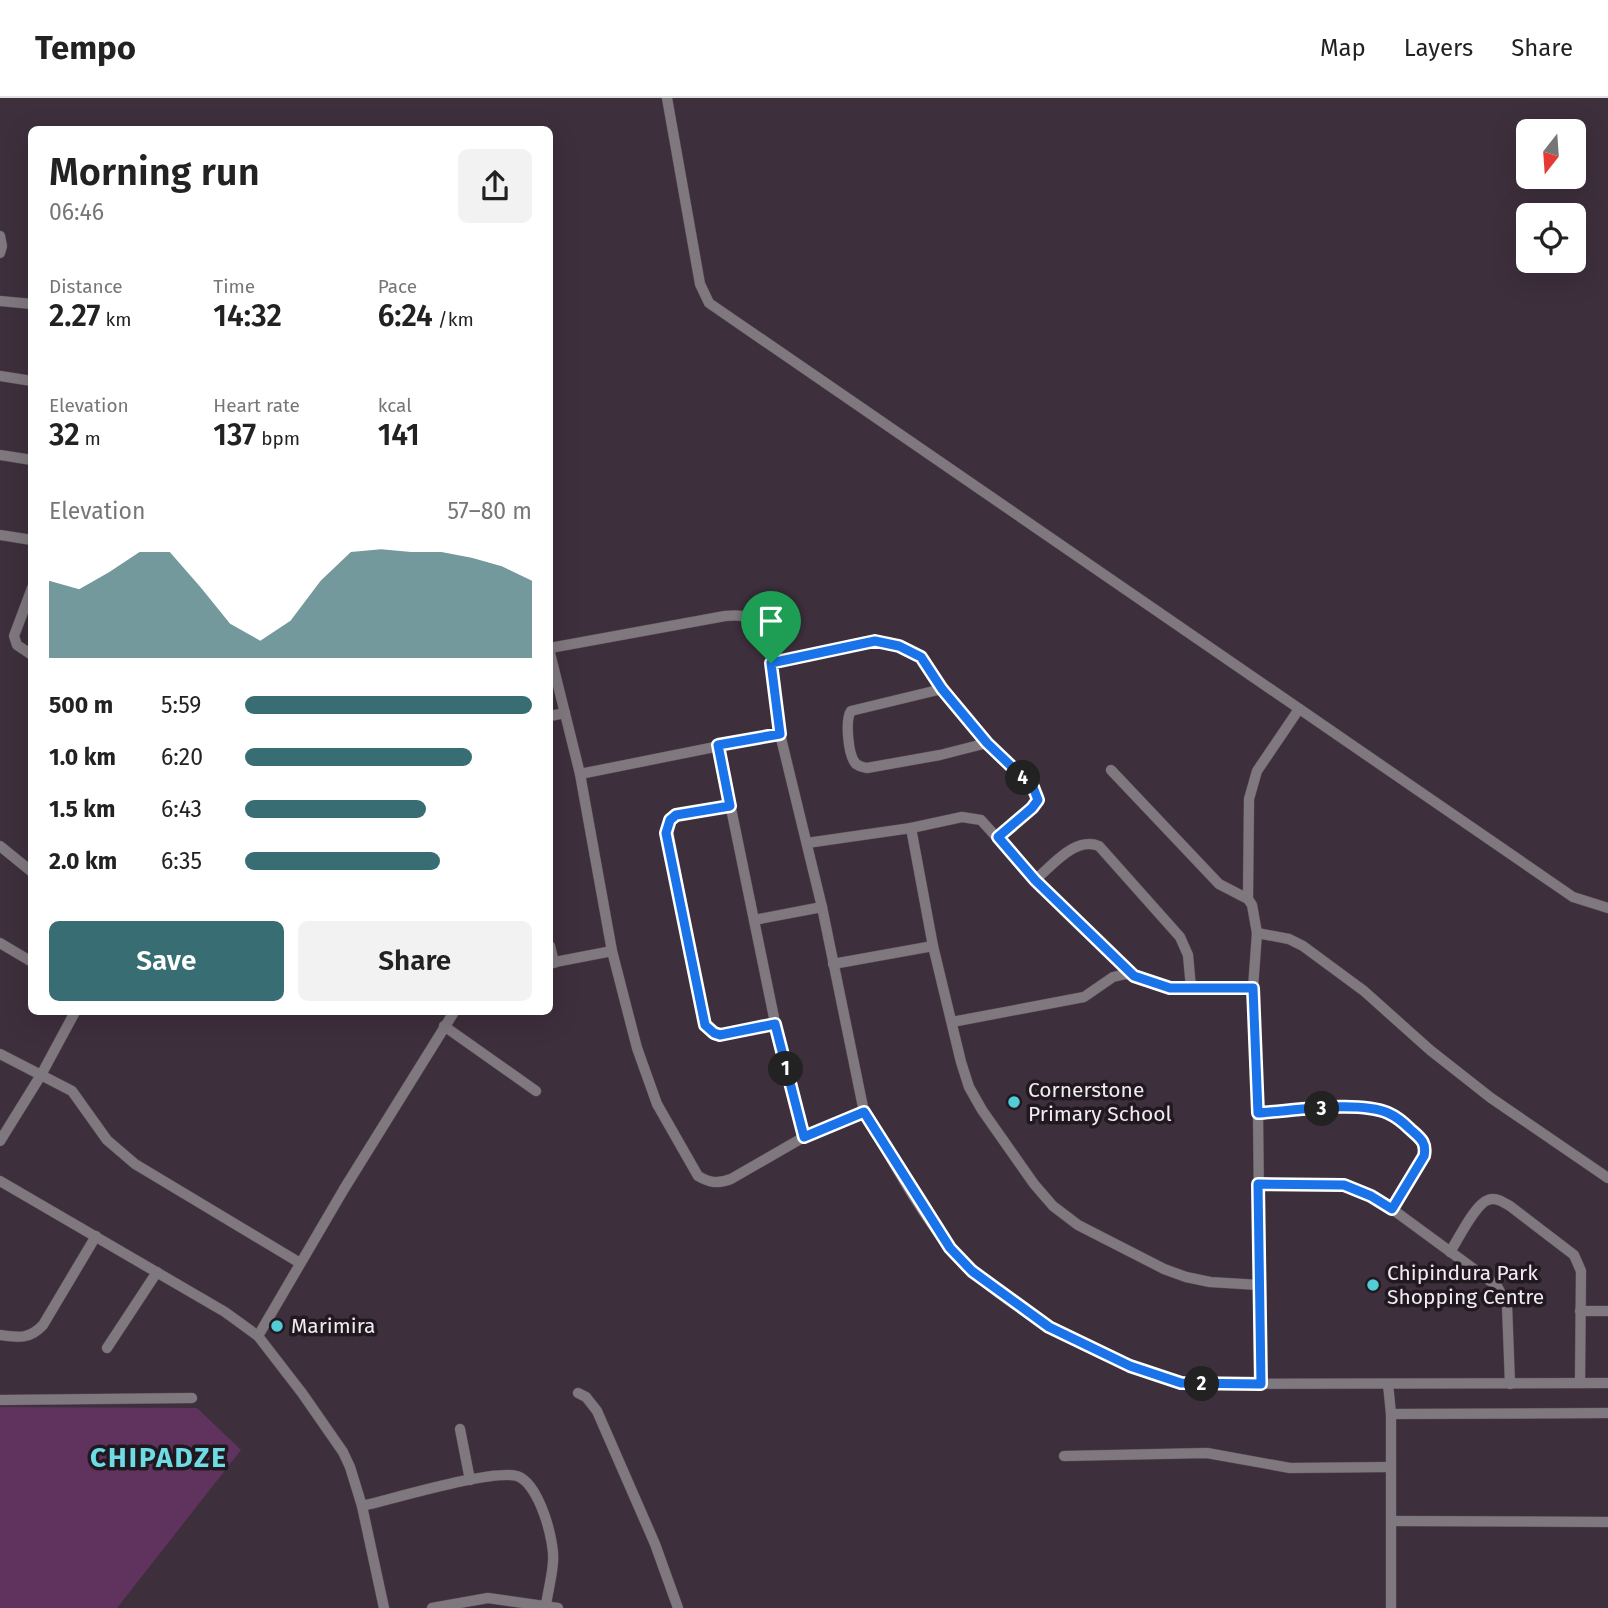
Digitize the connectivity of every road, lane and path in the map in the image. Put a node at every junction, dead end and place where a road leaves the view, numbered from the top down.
1 (667, 98) edge
2 (0, 236) edge
3 (0, 253) edge
4 (0, 301) edge
5 (28, 304) edge
6 (0, 376) edge
7 (28, 380) edge
8 (0, 455) edge
9 (28, 459) edge
10 (0, 535) edge
11 (28, 539) edge
12 (28, 597) edge
13 (553, 650) edge
14 (28, 652) edge
15 (553, 663) edge
16 (771, 663) junction
17 (942, 689) junction
18 (1299, 709) junction
19 (565, 713) junction
20 (553, 715) edge
21 (780, 734) junction
22 (987, 743) junction
23 (718, 745) junction
24 (1111, 769) dead end
25 (580, 774) junction
26 (730, 806) junction
27 (911, 828) junction
28 (998, 837) junction
29 (807, 843) junction
30 (0, 846) edge
31 (28, 869) edge
32 (1035, 880) junction
33 (1248, 899) junction
34 (822, 907) junction
35 (1608, 908) edge
36 (754, 919) junction
37 (1257, 933) junction
38 (0, 943) edge
39 (933, 946) junction
40 (612, 951) junction
41 (28, 960) edge
42 (553, 963) edge
43 (833, 964) junction
44 (1134, 976) junction
45 (1191, 988) junction
46 (1253, 988) junction
47 (73, 1015) edge
48 (452, 1015) edge
49 (951, 1022) junction
50 (775, 1024) junction
51 (444, 1026) junction
52 (0, 1054) edge
53 (41, 1075) junction
54 (536, 1091) dead end
55 (864, 1112) junction
56 (1258, 1113) junction
57 (804, 1137) junction
58 (0, 1140) edge
59 (1608, 1178) edge
60 (0, 1181) edge
61 (1258, 1184) junction
62 (1392, 1209) junction
63 (96, 1236) junction
64 (1450, 1252) junction
65 (300, 1263) junction
66 (157, 1272) junction
67 (1259, 1285) junction
68 (1580, 1311) junction
69 (1608, 1311) edge
70 (0, 1335) edge
71 (258, 1336) junction
72 (107, 1348) dead end
73 (1580, 1383) junction
74 (1608, 1383) edge
75 (1261, 1384) junction
76 (1388, 1384) junction
77 (1510, 1384) junction
78 (578, 1394) dead end
79 (192, 1398) dead end
80 (0, 1400) edge
81 (1608, 1413) edge
82 (1391, 1414) junction
83 (460, 1429) dead end
84 (1064, 1456) dead end
85 (1390, 1467) junction
86 (470, 1480) junction
87 (362, 1506) junction
88 (1392, 1521) junction
89 (1608, 1522) edge
90 (546, 1605) junction
91 (384, 1608) edge
92 (432, 1608) edge
93 (558, 1608) edge
94 (678, 1608) edge
95 (1391, 1608) edge

1 - 18 street
2 - 3 street
4 - 5 street
6 - 7 street
8 - 9 street
10 - 11 street
12 - 14 street
13 - 16 street
15 - 19 street
16 - 17 street
16 - 21 street
17 - 22 street
17 - 22 street
18 - 33 street
18 - 35 street
19 - 20 street
19 - 25 street
21 - 23 street
21 - 29 street
22 - 28 street
23 - 25 street
23 - 26 street
24 - 33 street
25 - 40 street
26 - 36 street
26 - 50 street
27 - 28 street
27 - 29 street
27 - 39 street
28 - 32 street
29 - 34 street
30 - 31 street
32 - 44 street
32 - 45 street
33 - 37 street
34 - 36 street
34 - 43 street
36 - 50 street
37 - 46 street
37 - 59 street
38 - 41 street
39 - 43 street
39 - 49 street
40 - 42 street
40 - 57 street
43 - 55 street
44 - 45 street
44 - 49 street
45 - 46 street
46 - 56 street
47 - 53 street
48 - 51 street
49 - 67 street
50 - 57 street
51 - 54 street
51 - 65 street
52 - 53 street
53 - 58 street
53 - 65 street
55 - 57 street
55 - 75 street
56 - 61 street
56 - 62 street
60 - 63 street
61 - 62 street
61 - 67 street
62 - 64 street
63 - 66 street
63 - 70 street
64 - 68 street
64 - 77 street
65 - 71 street
66 - 71 street
66 - 72 street
67 - 75 street
68 - 69 street
68 - 73 street
71 - 87 street
73 - 74 street
73 - 77 street
75 - 76 street
76 - 77 street
76 - 82 street
78 - 94 street
79 - 80 street
81 - 82 street
82 - 85 street
83 - 86 street
84 - 85 street
85 - 88 street
86 - 87 street
86 - 90 street
87 - 91 street
88 - 89 street
88 - 95 street
90 - 92 street
90 - 93 street

